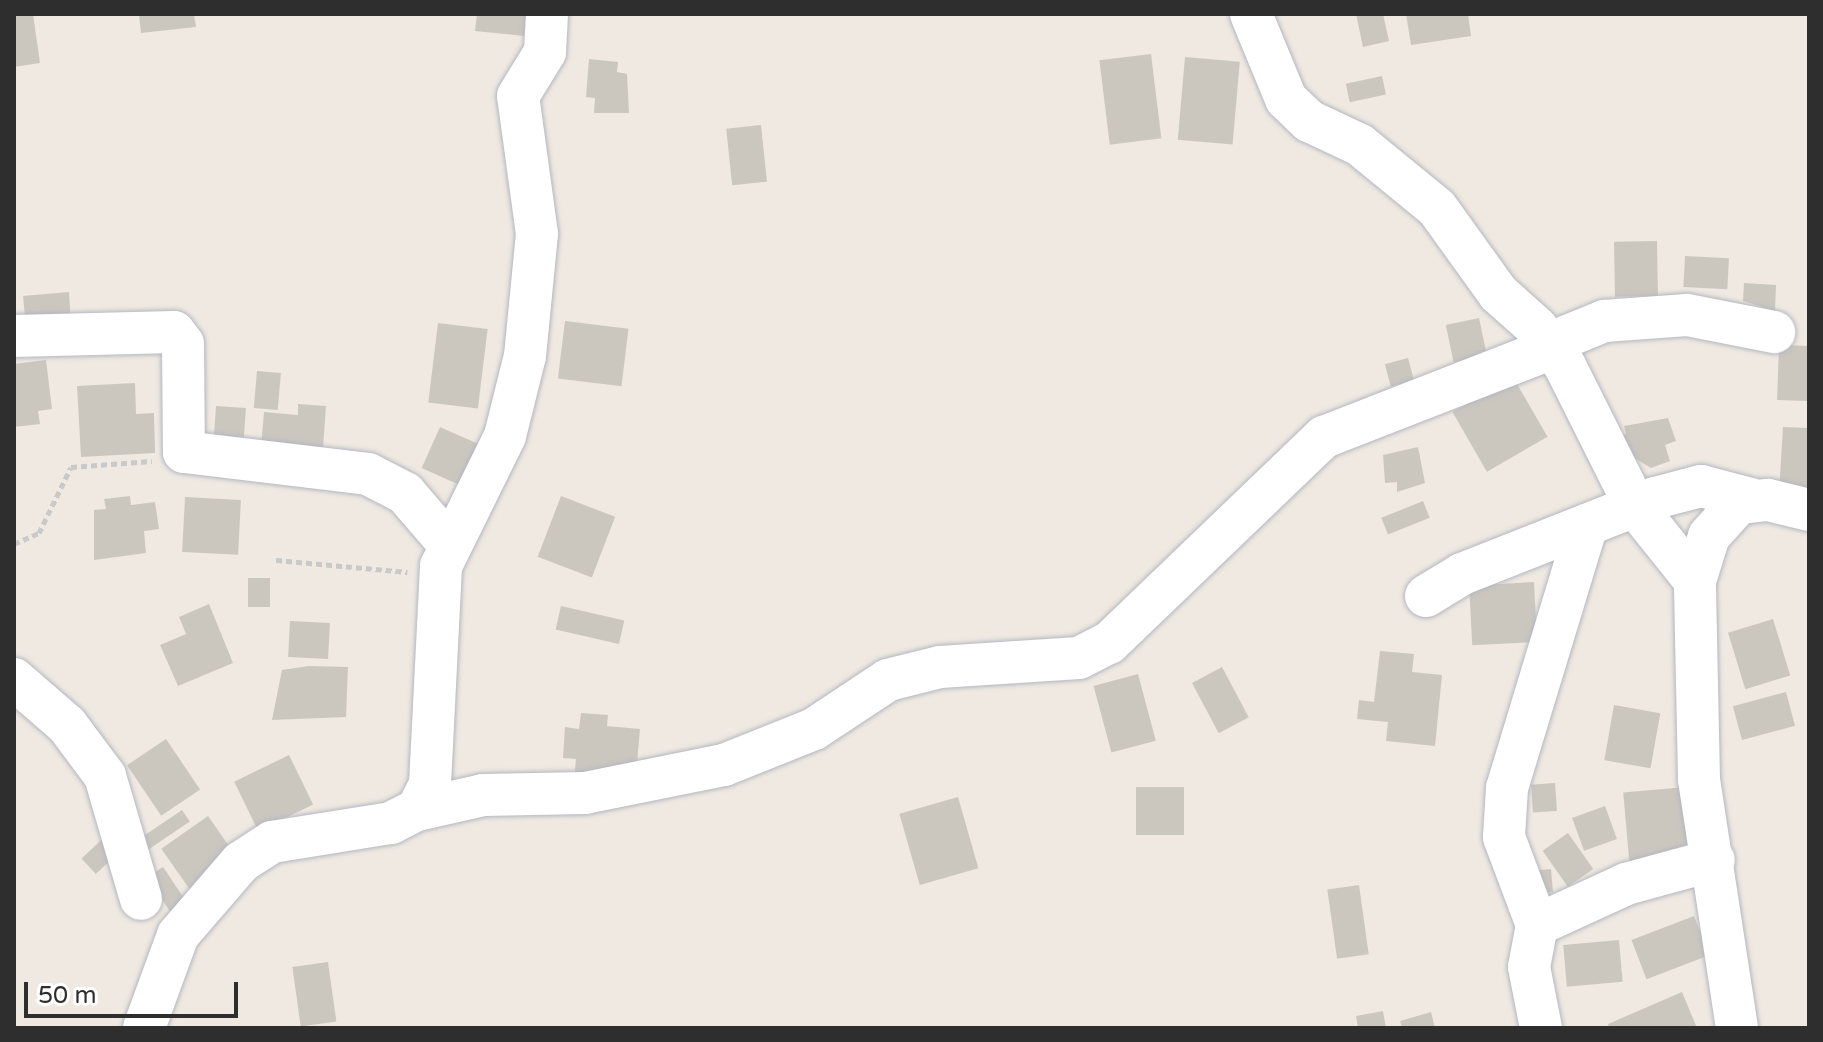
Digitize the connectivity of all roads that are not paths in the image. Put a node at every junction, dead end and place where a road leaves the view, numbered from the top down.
1 (547, 14) edge
2 (1251, 14) edge
3 (1774, 332) dead end
4 (14, 336) edge
5 (1550, 346) junction
6 (1751, 499) junction
7 (1635, 506) junction
8 (1809, 510) edge
9 (1587, 525) junction
10 (448, 543) junction
11 (1695, 581) junction
12 (1426, 596) dead end
13 (14, 679) edge
14 (417, 810) junction
15 (1714, 860) junction
16 (141, 899) dead end
17 (1537, 925) junction
18 (144, 1028) edge
19 (1541, 1028) edge
20 (1737, 1028) edge

1 - 10 street
2 - 5 street
3 - 5 street
4 - 10 street
5 - 7 street
5 - 14 street
6 - 7 street
6 - 8 street
6 - 11 street
7 - 9 street
7 - 11 street
9 - 12 street
9 - 17 street
10 - 14 street
11 - 15 street
13 - 16 street
14 - 18 street
15 - 17 street
15 - 20 street
17 - 19 street

